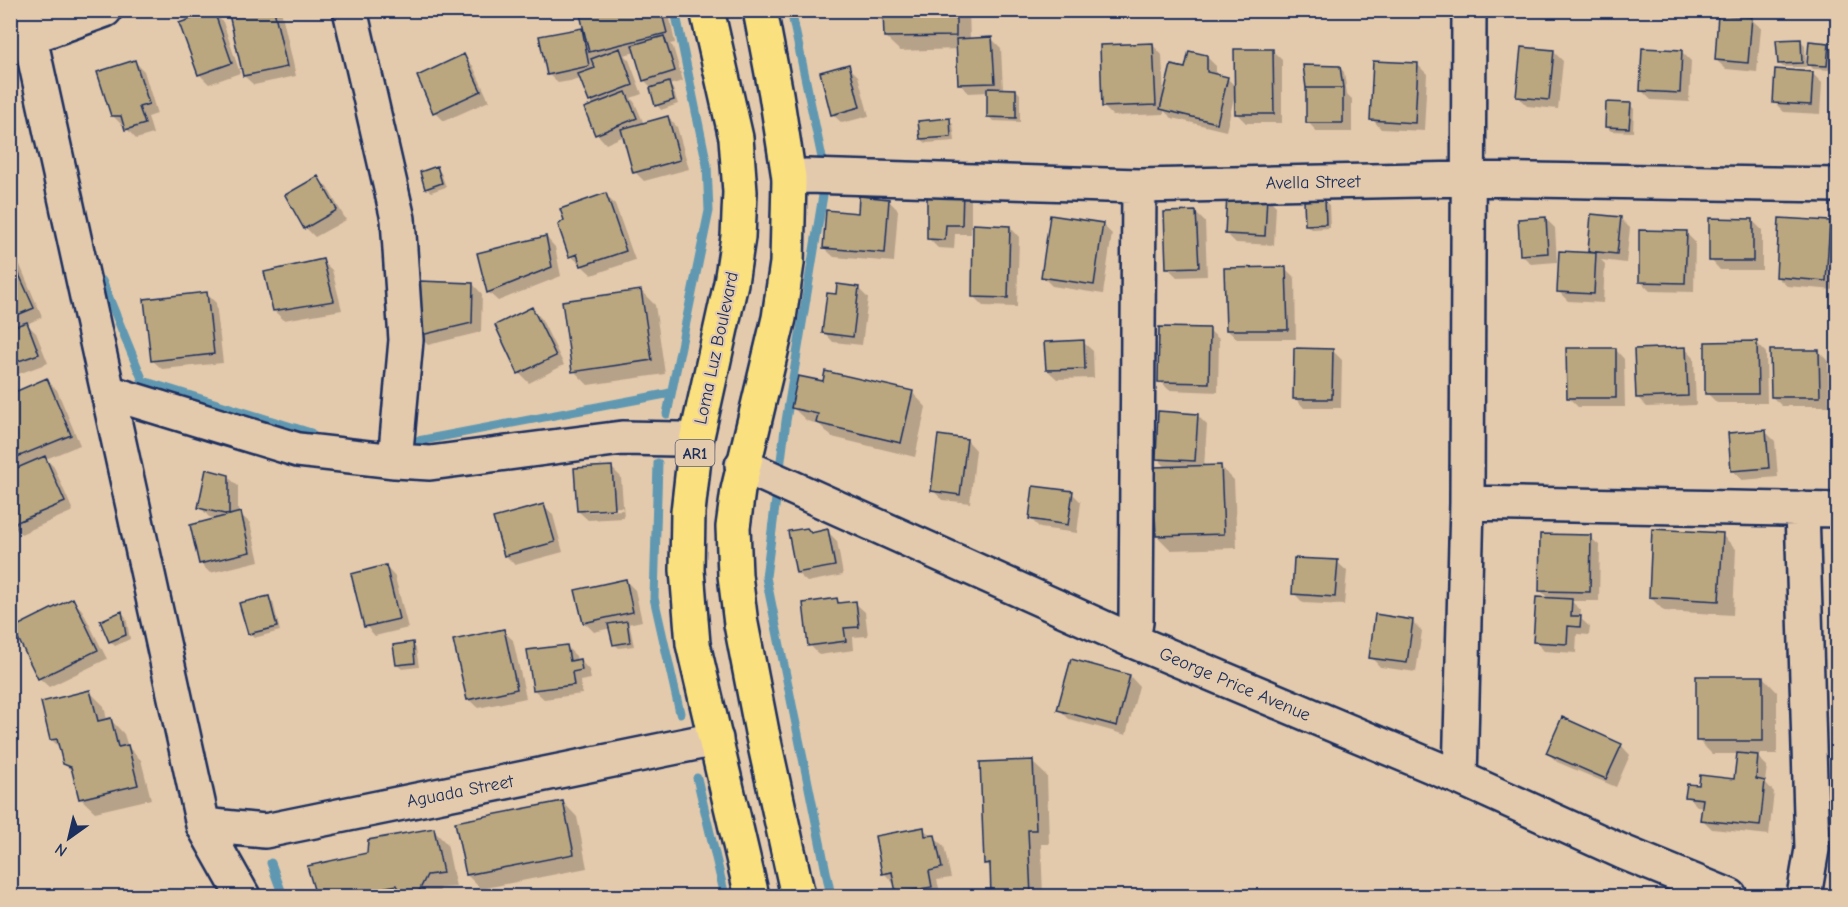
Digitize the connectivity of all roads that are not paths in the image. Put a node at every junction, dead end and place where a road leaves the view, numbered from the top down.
1 (105, 10) edge
2 (350, 10) edge
3 (707, 10) edge
4 (760, 10) edge
5 (1469, 10) edge
6 (27, 24) edge
7 (789, 178) junction
8 (1467, 179) junction
9 (1838, 185) edge
10 (1139, 186) junction
11 (108, 392) junction
12 (696, 441) junction
13 (395, 461) junction
14 (742, 465) junction
15 (1467, 503) junction
16 (1802, 509) junction
17 (1838, 510) edge
18 (1133, 641) junction
19 (716, 740) junction
20 (1460, 778) junction
21 (203, 825) junction
22 (243, 897) edge
23 (753, 897) edge
24 (798, 897) edge
25 (1730, 897) edge
26 (1804, 897) edge

1 - 6 street
2 - 13 street
3 - 12 highway, Loma Luz Boulevard / AR1
4 - 7 highway
5 - 8 street
6 - 11 street
7 - 10 street, Avella Street
7 - 14 highway
8 - 9 street, Avella Street
8 - 10 street, Avella Street
8 - 15 street
10 - 18 street
11 - 13 street
11 - 21 street
12 - 13 street
12 - 19 highway, Loma Luz Boulevard / AR1
14 - 18 street, George Price Avenue
14 - 24 highway
15 - 16 street
15 - 20 street
16 - 17 street
16 - 26 street
18 - 20 street, George Price Avenue
19 - 21 street, Aguada Street
19 - 23 highway, Loma Luz Boulevard / AR1
20 - 25 street, George Price Avenue
21 - 22 street

